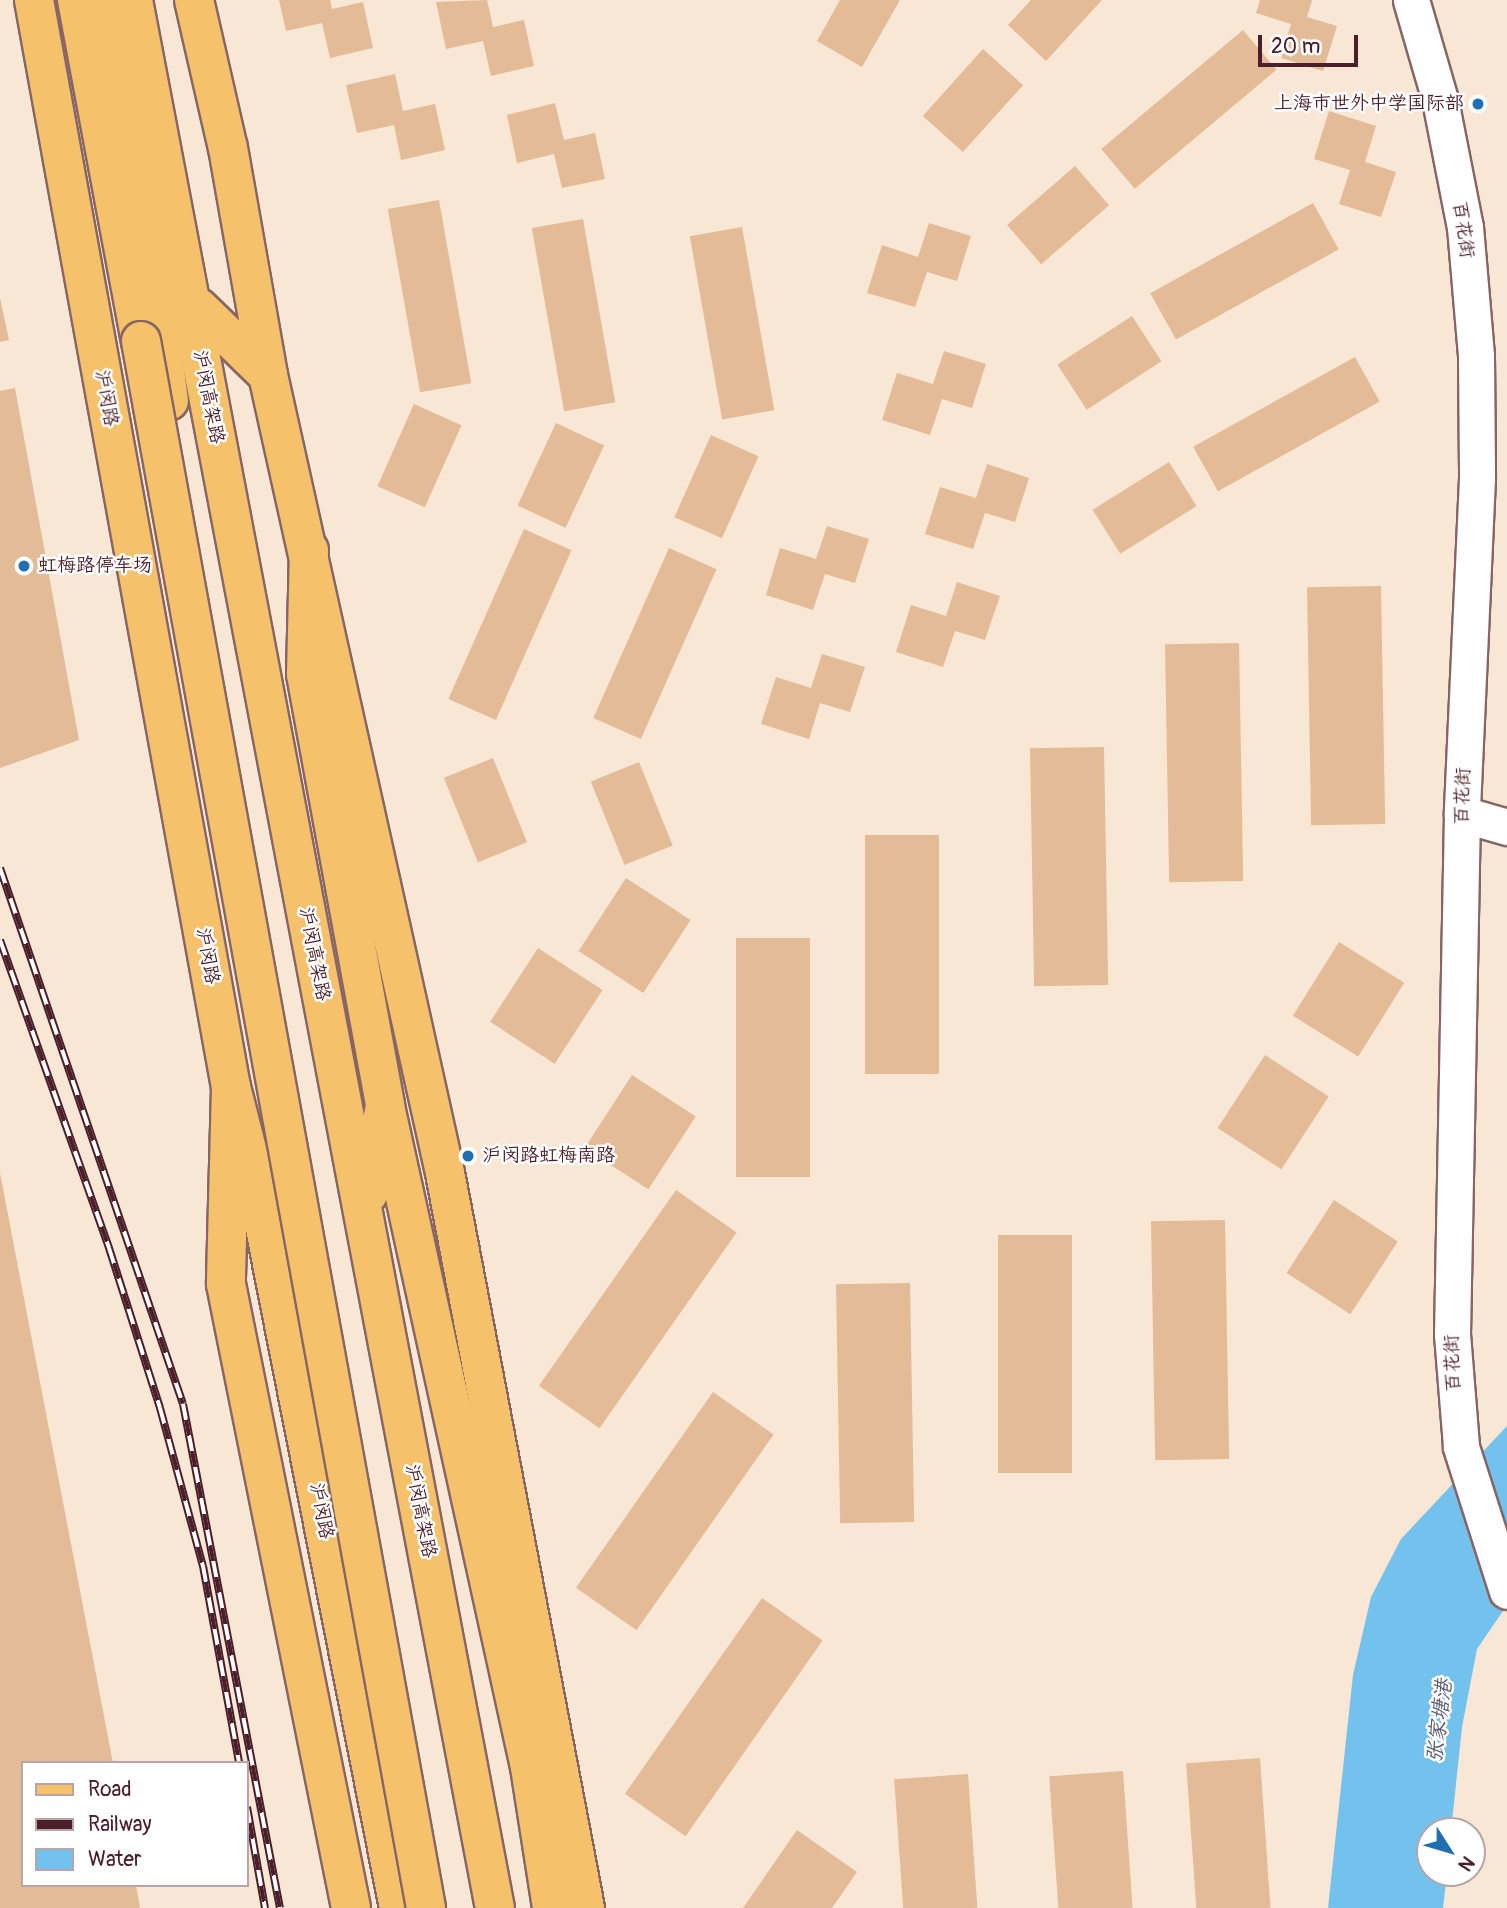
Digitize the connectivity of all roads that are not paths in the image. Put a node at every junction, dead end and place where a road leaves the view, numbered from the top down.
1 (34, 0) edge
2 (77, 0) edge
3 (96, 0) edge
4 (133, 0) edge
5 (194, 0) edge
6 (1411, 0) edge
7 (199, 308) junction
8 (268, 375) junction
9 (309, 550) junction
10 (256, 592) junction
11 (306, 674) junction
12 (1462, 814) junction
13 (1507, 827) edge
14 (231, 1087) junction
15 (258, 1192) junction
16 (387, 1194) junction
17 (1507, 1591) edge
18 (351, 1908) edge
19 (399, 1908) edge
20 (426, 1908) edge
21 (495, 1908) edge
22 (511, 1908) edge
23 (552, 1908) edge
24 (585, 1908) edge

1 - 14 main road, 沪闵路
2 - 20 main road, bridge
3 - 15 main road
4 - 7 main road
4 - 21 main road, 沪闵高架路
5 - 8 main road
6 - 12 street, 百花街
7 - 8 main road
7 - 10 main road
8 - 9 main road
9 - 11 main road
9 - 24 main road
10 - 11 main road
10 - 16 main road
11 - 16 main road
12 - 13 street
12 - 17 street, 百花街
14 - 15 main road, 沪闵路
14 - 18 main road
15 - 19 main road, 沪闵路
16 - 22 main road
16 - 23 main road

